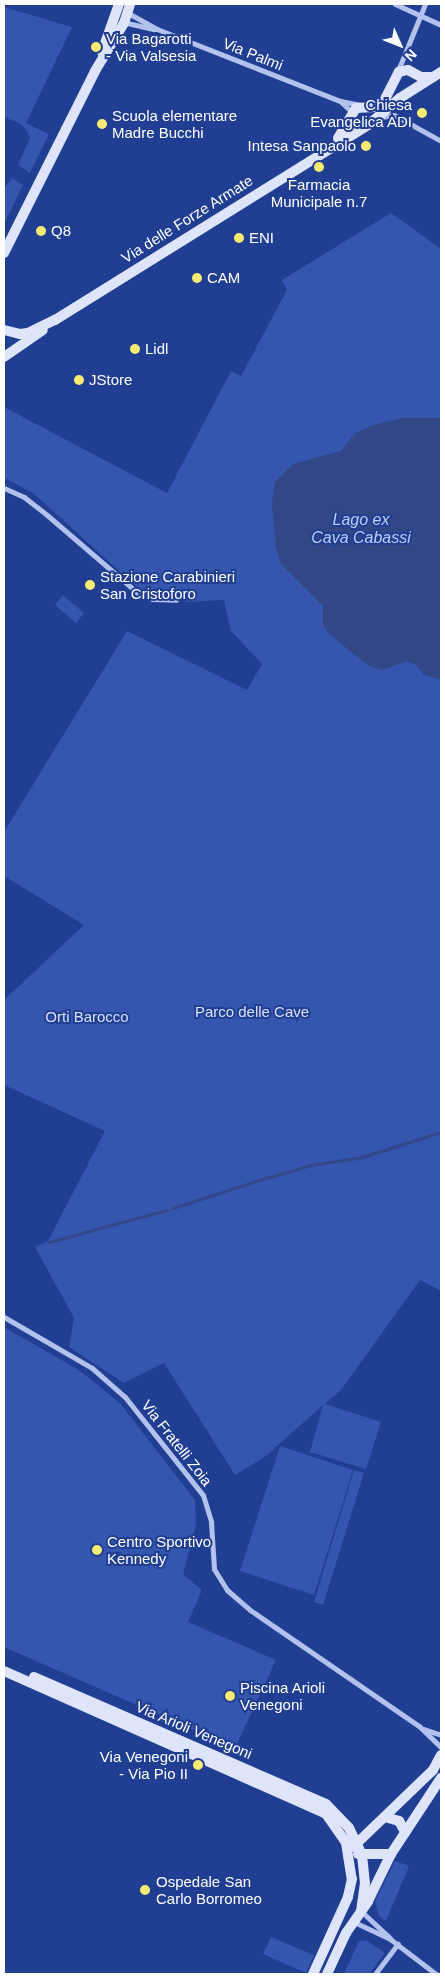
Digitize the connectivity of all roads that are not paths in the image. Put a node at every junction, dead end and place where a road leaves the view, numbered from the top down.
1 (119, 4) edge
2 (395, 4) edge
3 (425, 4) edge
4 (125, 14) edge
5 (421, 16) junction
6 (441, 25) edge
7 (157, 29) junction
8 (404, 55) junction
9 (412, 72) junction
10 (437, 75) edge
11 (396, 77) junction
12 (411, 93) junction
13 (340, 101) junction
14 (396, 102) junction
15 (365, 106) junction
16 (353, 114) junction
17 (394, 115) junction
18 (370, 122) junction
19 (441, 141) edge
20 (335, 143) junction
21 (4, 253) edge
22 (55, 320) junction
23 (4, 330) edge
24 (4, 357) edge
25 (4, 488) edge
26 (176, 600) dead end
27 (4, 1317) edge
28 (4, 1664) edge
29 (4, 1671) edge
30 (420, 1727) junction
31 (441, 1735) edge
32 (441, 1747) edge
33 (441, 1755) edge
34 (441, 1778) edge
35 (385, 1817) junction
36 (405, 1832) junction
37 (357, 1842) junction
38 (349, 1852) junction
39 (392, 1854) junction
40 (362, 1855) junction
41 (343, 1908) junction
42 (361, 1912) junction
43 (354, 1922) junction
44 (390, 1939) junction
45 (398, 1944) junction
46 (322, 1953) junction
47 (334, 1957) junction
48 (313, 1974) edge
49 (327, 1974) edge
50 (376, 1974) edge
51 (436, 1974) edge

1 - 4 street
2 - 5 street
3 - 5 street, Via delle Forze Armate
4 - 7 street, Via Palmi
4 - 7 street, Via Palmi
4 - 21 street
5 - 6 street
5 - 8 street, Via delle Forze Armate
7 - 13 street, Via Palmi
8 - 9 street
8 - 11 street, Via delle Forze Armate
9 - 10 street, Via delle Forze Armate
9 - 11 street, Via delle Forze Armate
9 - 12 street
10 - 12 street, Via delle Forze Armate
11 - 12 street
11 - 15 street, Via delle Forze Armate
12 - 14 street, Via delle Forze Armate
13 - 15 street, Via Palmi
13 - 16 street, Via Palmi
14 - 17 street
14 - 18 street, Via delle Forze Armate
15 - 16 street, Via delle Forze Armate
15 - 18 street
16 - 18 street
16 - 20 street, Via delle Forze Armate
17 - 18 street
17 - 19 street
18 - 20 street, Via delle Forze Armate
20 - 22 street, Via delle Forze Armate
22 - 23 street, Via delle Forze Armate
22 - 24 street, Via delle Forze Armate
25 - 26 street
27 - 30 street, Via Fratelli Zoia
28 - 37 street, Via Arioli Venegoni
29 - 38 street, Via Arioli Venegoni
30 - 31 street, Via Fratelli Zoia
30 - 32 street, Via Fratelli Zoia
33 - 35 street
34 - 36 street
35 - 36 street
35 - 37 street
36 - 39 street
37 - 38 street
37 - 40 street, Via Arioli Venegoni
38 - 40 street
38 - 41 street, Via Arioli Venegoni
39 - 40 street
39 - 42 street
40 - 42 street, Via Arioli Venegoni
41 - 42 street
41 - 43 street
41 - 46 street, Via Arioli Venegoni
42 - 43 street
42 - 44 street
43 - 44 street
43 - 47 street
44 - 45 street
45 - 50 street
45 - 51 street
46 - 47 street
46 - 48 street, Via Arioli Venegoni
47 - 49 street

